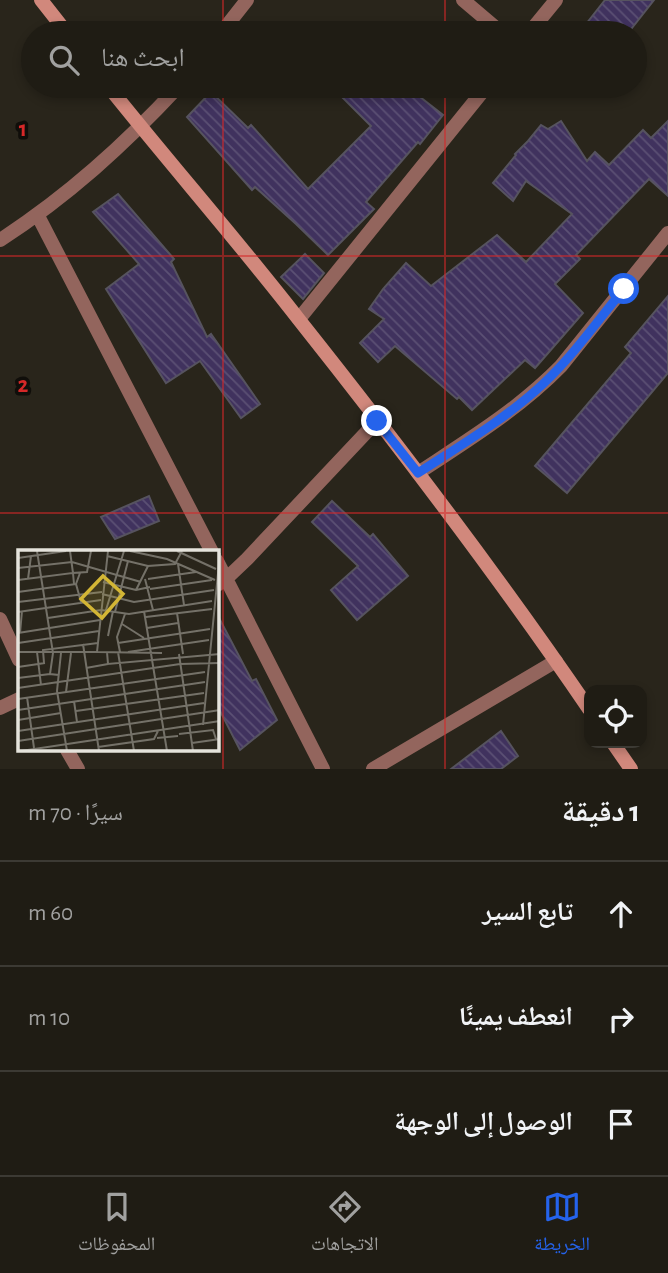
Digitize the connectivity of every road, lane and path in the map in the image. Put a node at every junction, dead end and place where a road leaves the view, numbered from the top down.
1 (41, 0) edge
2 (247, 0) edge
3 (463, 0) edge
4 (556, 0) edge
5 (58, 21) edge
6 (230, 21) edge
7 (488, 21) edge
8 (539, 21) edge
9 (118, 98) edge
10 (168, 98) edge
11 (477, 98) edge
12 (141, 127) junction
13 (38, 216) junction
14 (668, 233) edge
15 (0, 240) edge
16 (299, 319) junction
17 (377, 421) junction
18 (418, 473) junction
19 (211, 550) edge
20 (222, 581) edge
21 (0, 619) edge
22 (18, 658) edge
23 (556, 661) junction
24 (18, 699) edge
25 (584, 702) edge
26 (0, 708) edge
27 (616, 748) edge
28 (68, 752) edge
29 (78, 769) edge
30 (323, 769) edge
31 (373, 769) edge
32 (631, 769) edge

1 - 5 street
2 - 6 street
3 - 7 street
4 - 8 street
9 - 12 street
10 - 12 street
11 - 16 street
12 - 13 street
12 - 16 street
13 - 15 street
13 - 19 street
14 - 18 street
16 - 17 street
17 - 18 street
17 - 20 street
18 - 23 street
20 - 30 street
21 - 22 street
23 - 25 street
23 - 31 street
24 - 26 street
27 - 32 street
28 - 29 street

